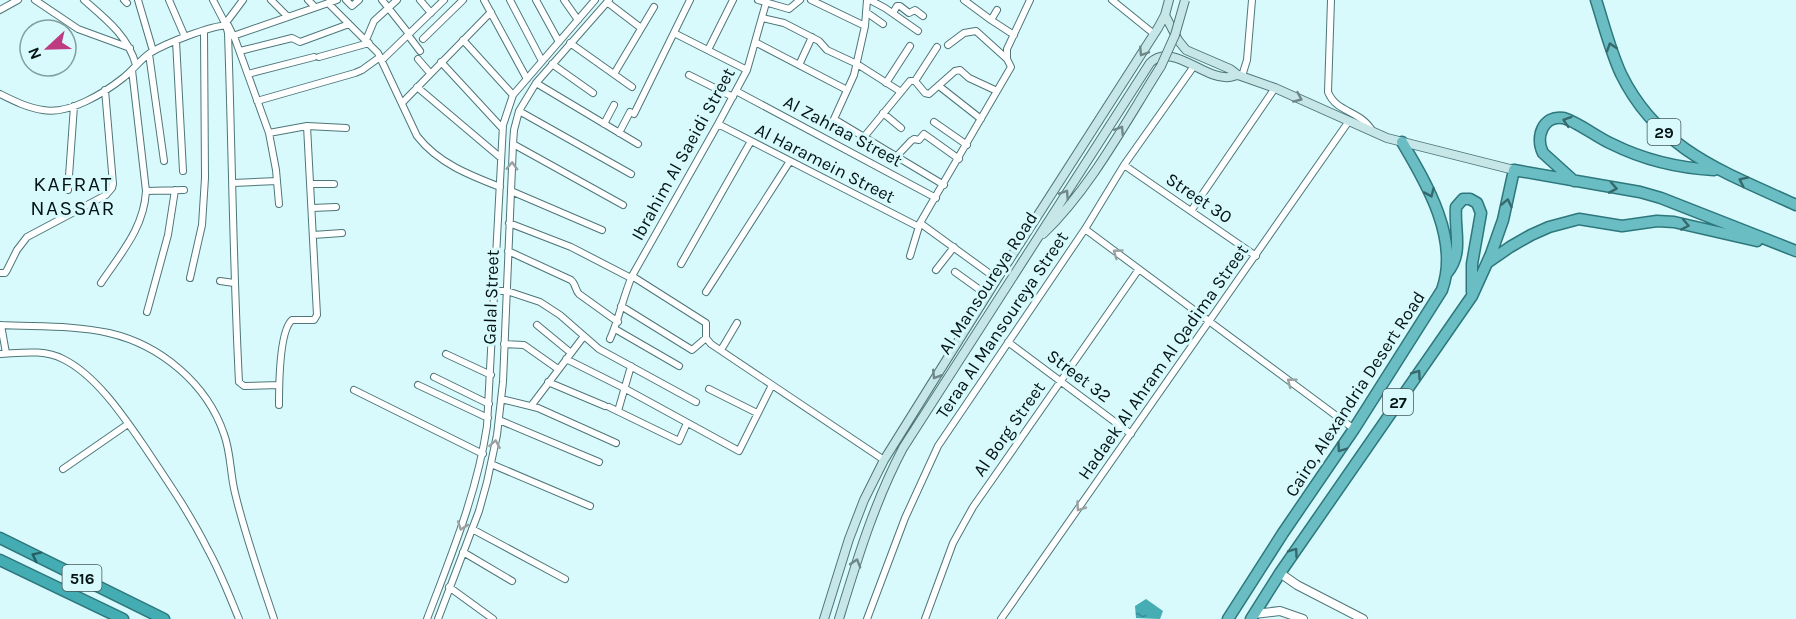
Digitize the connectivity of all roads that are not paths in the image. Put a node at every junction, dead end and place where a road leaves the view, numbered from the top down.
1 (18, 0) edge
2 (35, 0) edge
3 (84, 0) edge
4 (138, 0) edge
5 (170, 0) edge
6 (213, 0) edge
7 (243, 0) edge
8 (271, 0) edge
9 (308, 0) edge
10 (337, 0) edge
11 (346, 0) edge
12 (359, 0) edge
13 (382, 0) edge
14 (397, 0) edge
15 (420, 0) edge
16 (444, 0) edge
17 (463, 0) edge
18 (484, 0) edge
19 (510, 0) edge
20 (536, 0) edge
21 (564, 0) edge
22 (596, 0) edge
23 (690, 0) edge
24 (733, 0) edge
25 (758, 0) edge
26 (800, 0) edge
27 (811, 0) edge
28 (868, 0) edge
29 (1030, 0) edge
30 (1112, 0) edge
31 (1168, 0) edge
32 (1185, 0) edge
33 (1252, 0) edge
34 (1331, 0) edge
35 (1596, 0) edge
36 (608, 1) edge
37 (968, 1) edge
38 (328, 3) junction
39 (766, 3) junction
40 (315, 7) junction
41 (389, 7) junction
42 (654, 7) dead end
43 (0, 10) edge
44 (997, 10) dead end
45 (491, 12) junction
46 (866, 12) junction
47 (430, 13) junction
48 (893, 13) junction
49 (1165, 15) junction
50 (923, 16) dead end
51 (288, 17) junction
52 (762, 18) junction
53 (578, 20) junction
54 (991, 20) junction
55 (226, 24) junction
56 (349, 24) junction
57 (884, 24) dead end
58 (865, 26) junction
59 (641, 28) junction
60 (204, 31) junction
61 (918, 31) dead end
62 (674, 33) junction
63 (408, 34) junction
64 (1154, 34) junction
65 (1014, 35) junction
66 (234, 36) junction
67 (812, 37) junction
68 (185, 38) junction
69 (423, 39) dead end
70 (463, 40) junction
71 (176, 41) junction
72 (367, 41) junction
73 (559, 42) junction
74 (755, 42) junction
75 (570, 43) junction
76 (948, 45) dead end
77 (910, 46) dead end
78 (937, 47) dead end
79 (130, 48) junction
80 (708, 50) junction
81 (240, 51) junction
82 (420, 51) dead end
83 (151, 53) junction
84 (381, 58) junction
85 (418, 59) dead end
86 (1007, 59) junction
87 (542, 61) junction
88 (441, 62) junction
89 (552, 64) junction
90 (857, 64) junction
91 (799, 65) junction
92 (1194, 66) junction
93 (134, 67) junction
94 (747, 70) junction
95 (430, 73) junction
96 (248, 74) junction
97 (614, 74) junction
98 (689, 75) dead end
99 (1240, 75) junction
100 (527, 79) junction
101 (915, 81) junction
102 (886, 82) junction
103 (536, 83) junction
104 (939, 86) junction
105 (417, 87) junction
106 (632, 87) dead end
107 (1275, 88) junction
108 (105, 90) junction
109 (847, 90) junction
110 (997, 91) junction
111 (901, 92) junction
112 (593, 93) dead end
113 (0, 94) edge
114 (734, 94) junction
115 (513, 95) junction
116 (258, 101) junction
117 (402, 103) junction
118 (614, 105) dead end
119 (74, 106) junction
120 (519, 111) junction
121 (883, 113) junction
122 (981, 119) junction
123 (1349, 121) junction
124 (934, 122) dead end
125 (604, 124) junction
126 (718, 124) junction
127 (307, 126) junction
128 (346, 128) dead end
129 (502, 128) junction
130 (901, 128) dead end
131 (1373, 132) junction
132 (270, 133) junction
133 (619, 133) junction
134 (864, 137) junction
135 (751, 141) junction
136 (1401, 142) junction
137 (513, 144) junction
138 (638, 144) dead end
139 (967, 145) junction
140 (896, 157) junction
141 (501, 158) junction
142 (959, 159) junction
143 (164, 161) dead end
144 (790, 161) junction
145 (1124, 165) junction
146 (1514, 170) junction
147 (1720, 170) junction
148 (183, 171) dead end
149 (631, 174) dead end
150 (277, 181) junction
151 (1574, 181) junction
152 (233, 183) junction
153 (310, 184) junction
154 (334, 184) dead end
155 (944, 185) junction
156 (500, 187) junction
157 (68, 190) dead end
158 (175, 190) junction
159 (184, 190) dead end
160 (146, 191) junction
161 (511, 191) junction
162 (936, 198) junction
163 (279, 204) dead end
164 (623, 205) dead end
165 (1796, 205) edge
166 (336, 207) dead end
167 (312, 208) junction
168 (1191, 211) junction
169 (509, 223) junction
170 (920, 225) junction
171 (1085, 229) junction
172 (602, 230) dead end
173 (342, 233) dead end
174 (313, 235) junction
175 (1034, 242) junction
176 (954, 247) junction
177 (508, 250) junction
178 (1794, 250) edge
179 (910, 256) dead end
180 (1256, 256) junction
181 (681, 264) dead end
182 (1487, 264) junction
183 (1139, 269) junction
184 (936, 270) dead end
185 (955, 272) dead end
186 (0, 273) edge
187 (1447, 273) junction
188 (631, 277) junction
189 (190, 278) dead end
190 (997, 279) junction
191 (220, 281) dead end
192 (234, 282) junction
193 (101, 283) dead end
194 (495, 291) junction
195 (507, 291) junction
196 (706, 292) dead end
197 (987, 295) junction
198 (1472, 296) junction
199 (621, 306) junction
200 (147, 312) dead end
201 (1210, 321) junction
202 (737, 322) dead end
203 (1, 325) edge
204 (537, 325) dead end
205 (616, 325) junction
206 (584, 336) junction
207 (706, 338) junction
208 (610, 339) dead end
209 (1008, 342) junction
210 (504, 344) junction
211 (721, 350) junction
212 (3, 354) edge
213 (446, 354) dead end
214 (568, 356) junction
215 (631, 366) junction
216 (679, 366) dead end
217 (558, 369) junction
218 (491, 375) junction
219 (434, 377) dead end
220 (548, 382) junction
221 (1061, 382) junction
222 (279, 385) junction
223 (418, 385) dead end
224 (772, 385) junction
225 (624, 388) junction
226 (709, 389) dead end
227 (354, 390) dead end
228 (501, 399) junction
229 (696, 402) dead end
230 (489, 404) junction
231 (279, 405) dead end
232 (531, 406) junction
233 (618, 411) junction
234 (757, 413) junction
235 (488, 417) junction
236 (499, 420) junction
237 (687, 423) junction
238 (128, 424) junction
239 (1354, 429) junction
240 (1131, 434) junction
241 (616, 443) dead end
242 (483, 454) junction
243 (884, 460) junction
244 (598, 462) dead end
245 (491, 464) junction
246 (63, 469) dead end
247 (471, 499) junction
248 (481, 502) junction
249 (590, 507) dead end
250 (472, 529) junction
251 (0, 538) edge
252 (463, 552) junction
253 (0, 560) edge
254 (1280, 573) junction
255 (565, 579) dead end
256 (512, 580) dead end
257 (449, 587) junction
258 (1253, 616) edge
259 (123, 619) edge
260 (164, 619) edge
261 (240, 619) edge
262 (274, 619) edge
263 (427, 619) edge
264 (438, 619) edge
265 (493, 619) edge
266 (824, 619) edge
267 (838, 619) edge
268 (867, 619) edge
269 (925, 619) edge
270 (1001, 619) edge
271 (1228, 619) edge
272 (1303, 619) edge
273 (1363, 619) edge

1 - 43 street
2 - 79 street
3 - 79 street
4 - 83 street
5 - 68 street
6 - 55 street
7 - 55 street
8 - 51 street
9 - 40 street
10 - 38 street
11 - 12 street
13 - 41 street
14 - 41 street
15 - 47 street
16 - 47 street
17 - 69 street
18 - 45 street
19 - 87 street
20 - 73 street
21 - 53 street
22 - 53 street, Galal Street
23 - 62 street
24 - 80 street
25 - 39 street
26 - 39 street
27 - 58 street
28 - 46 street
28 - 48 street
29 - 65 street
30 - 64 street
31 - 49 main road, Al Mansoureya Road
175 -> 32 main road, bridge
33 - 99 street
34 - 131 street
147 -> 35 highway, 29
36 - 59 street
36 - 75 street, Galal Street
37 - 54 street
38 - 40 street
38 - 56 street
39 - 52 street, Ibrahim Al Saeidi Street
40 - 51 street
41 - 63 street
41 - 72 street
42 - 59 street
44 - 54 street
45 - 70 street
45 - 100 street
46 - 57 street
46 - 58 street
47 - 63 street
48 - 50 street
48 - 61 street
49 - 64 main road, Al Mansoureya Road
49 - 99 main road
51 - 66 street
52 - 67 street
52 - 74 street, Ibrahim Al Saeidi Street
53 - 73 street, Galal Street
54 - 65 street
55 - 60 street
55 - 66 street
55 - 152 street
56 - 72 street
56 - 81 street
58 - 90 street
59 - 97 street
60 - 68 street
60 - 189 street
62 - 80 street
62 - 133 street
63 - 82 street
63 - 84 street
64 -> 190 main road, Al Mansoureya Road
65 - 86 street
66 - 81 street
67 - 90 street
67 - 91 street
68 - 71 street
70 - 88 street
70 - 115 street
71 - 83 street
71 - 148 street
72 - 84 street
72 - 96 street
73 - 87 street, Galal Street
74 - 91 street
74 - 94 street, Ibrahim Al Saeidi Street
75 - 89 street, Galal Street
75 - 97 street
76 - 86 street
77 - 102 street
78 - 101 street
79 - 93 street
80 - 94 street
81 - 96 street
83 - 93 street
83 - 143 street
84 - 116 street
84 - 117 street
85 - 95 street
86 - 110 street
87 - 100 street, Galal Street
88 - 95 street
88 - 129 street
89 - 103 street, Galal Street
89 - 112 street
90 - 102 street
90 - 109 street
91 - 109 street
92 - 99 main road, Al Mansoureya Road
92 - 145 street, Teraa Al Mansoureya Street
175 -> 92 main road, Al Mansoureya Road
93 - 108 street
93 - 160 street
94 - 114 street, Ibrahim Al Saeidi Street
95 - 105 street
96 - 116 street
97 - 106 street
98 - 114 street, Al Zahraa Street
99 - 107 main road
100 - 115 street, Galal Street
101 - 104 street
101 - 111 street
102 - 111 street
103 - 120 street, Galal Street
103 - 125 street
104 - 110 street
104 - 122 street
105 - 117 street
105 - 141 street
107 -> 123 main road
107 - 168 street
108 - 119 street
108 - 186 street
109 - 134 street
110 - 122 street
111 - 121 street
113 - 119 street
114 - 126 street, Ibrahim Al Saeidi Street
114 - 162 street, Al Zahraa Street
115 - 129 street, Galal Street
116 - 132 street
117 - 156 street
118 - 125 street
119 - 157 street
120 - 137 street, Galal Street
120 - 149 street
121 - 130 street
121 - 134 street
122 - 139 street
123 - 131 main road
123 - 180 street, Hadaek Al Ahram Al Qadima Street
124 - 139 street
125 - 133 street
126 - 135 street, Al Haramein Street
126 - 188 street, Ibrahim Al Saeidi Street
127 - 128 street
127 - 132 street
127 - 153 street
129 - 141 street, Galal Street
131 - 136 main road
132 - 150 street
133 - 138 street
134 - 140 street
135 - 144 street, Al Haramein Street
135 - 181 street
136 - 146 main road
136 -> 187 highway, Cairo, Alexandria Desert Road / 27
161 -> 137 street, Galal Street
137 - 164 street
139 - 142 street
140 - 142 street
140 - 155 street
141 - 156 street, Galal Street
142 - 155 street
144 - 170 street, Al Haramein Street
144 - 196 street
145 - 168 street, Street 30
145 - 171 street, Teraa Al Mansoureya Street
146 - 151 highway
182 -> 146 highway, Cairo, Alexandria Desert Road / 27
147 -> 151 highway
165 -> 147 highway, 29
150 - 152 street
150 - 163 street
151 -> 178 highway
152 - 192 street
153 - 154 street
153 - 167 street
155 - 162 street
156 - 194 street, Galal Street
158 - 159 street
158 - 160 street
158 - 200 street
160 - 193 street
161 - 169 street, Galal Street
161 - 172 street
162 - 170 street
166 - 167 street
167 - 174 street
168 - 180 street, Street 30
169 - 177 street, Galal Street
169 - 188 street
170 - 176 street, Al Haramein Street
170 - 179 street
183 -> 171 street
171 - 209 street, Teraa Al Mansoureya Street
173 - 174 street
174 - 222 street
267 -> 175 main road, Al Mansoureya Road
176 - 184 street
176 - 190 street, Al Haramein Street
177 - 195 street, Galal Street
177 - 205 street
182 -> 178 highway, 27
180 - 201 street, Hadaek Al Ahram Al Qadima Street
182 - 198 highway, Cairo, Alexandria Desert Road / 27
183 - 201 street
183 - 221 street, Al Borg Street
185 - 197 street
187 - 198 highway
187 - 239 highway, Cairo, Alexandria Desert Road / 27
188 - 199 street, Ibrahim Al Saeidi Street
188 - 207 street
190 - 197 main road, Al Mansoureya Road
191 - 192 street
192 - 222 street
194 - 195 street
194 - 218 street, Galal Street
195 - 206 street
195 - 210 street, Galal Street
197 -> 243 main road, Al Mansoureya Road
254 -> 198 highway, Cairo, Alexandria Desert Road / 27
199 - 205 street, Ibrahim Al Saeidi Street
199 - 207 street
239 -> 201 street
201 - 240 street, Hadaek Al Ahram Al Qadima Street
202 - 211 street
203 - 212 street
203 - 262 street
204 - 214 street
205 - 208 street, Ibrahim Al Saeidi Street
205 - 216 street
206 - 214 street
206 - 215 street
207 - 211 street
209 - 221 street, Street 32
209 - 268 street, Teraa Al Mansoureya Street
210 - 217 street
210 - 228 street, Galal Street
211 - 224 street
212 - 238 street
213 - 218 street
214 - 217 street
214 - 225 street
215 - 225 street
215 - 229 street
217 - 220 street
218 - 230 street, Galal Street
219 - 230 street
220 - 232 street
220 - 233 street
221 - 240 street, Street 32
221 - 269 street, Al Borg Street
222 - 231 street
223 - 235 street
224 - 234 street
224 - 243 street
225 - 233 street
225 - 237 street
226 - 234 street
227 - 242 street
228 - 232 street
228 - 236 street, Galal Street
230 - 235 street, Galal Street
232 - 241 street
233 - 237 street
234 - 237 street
235 - 242 street, Galal Street
236 - 244 street
245 -> 236 street, Galal Street
238 - 246 street
238 - 261 street
239 -> 271 highway, Cairo, Alexandria Desert Road / 27
240 -> 270 street, Hadaek Al Ahram Al Qadima Street
242 - 247 street, Galal Street
243 - 266 main road, Al Mansoureya Road
245 - 248 street, Galal Street
245 - 249 street
247 - 248 street
247 -> 263 street, Galal Street
248 - 250 street, Galal Street
250 - 252 street, Galal Street
250 - 255 street
260 -> 251 highway, 516
252 - 256 street
252 - 257 street, Galal Street
253 - 259 highway, 516
254 - 258 highway, Cairo, Alexandria Desert Road / 27
254 - 273 street
257 - 264 street, Galal Street
257 - 265 street
258 - 272 street

